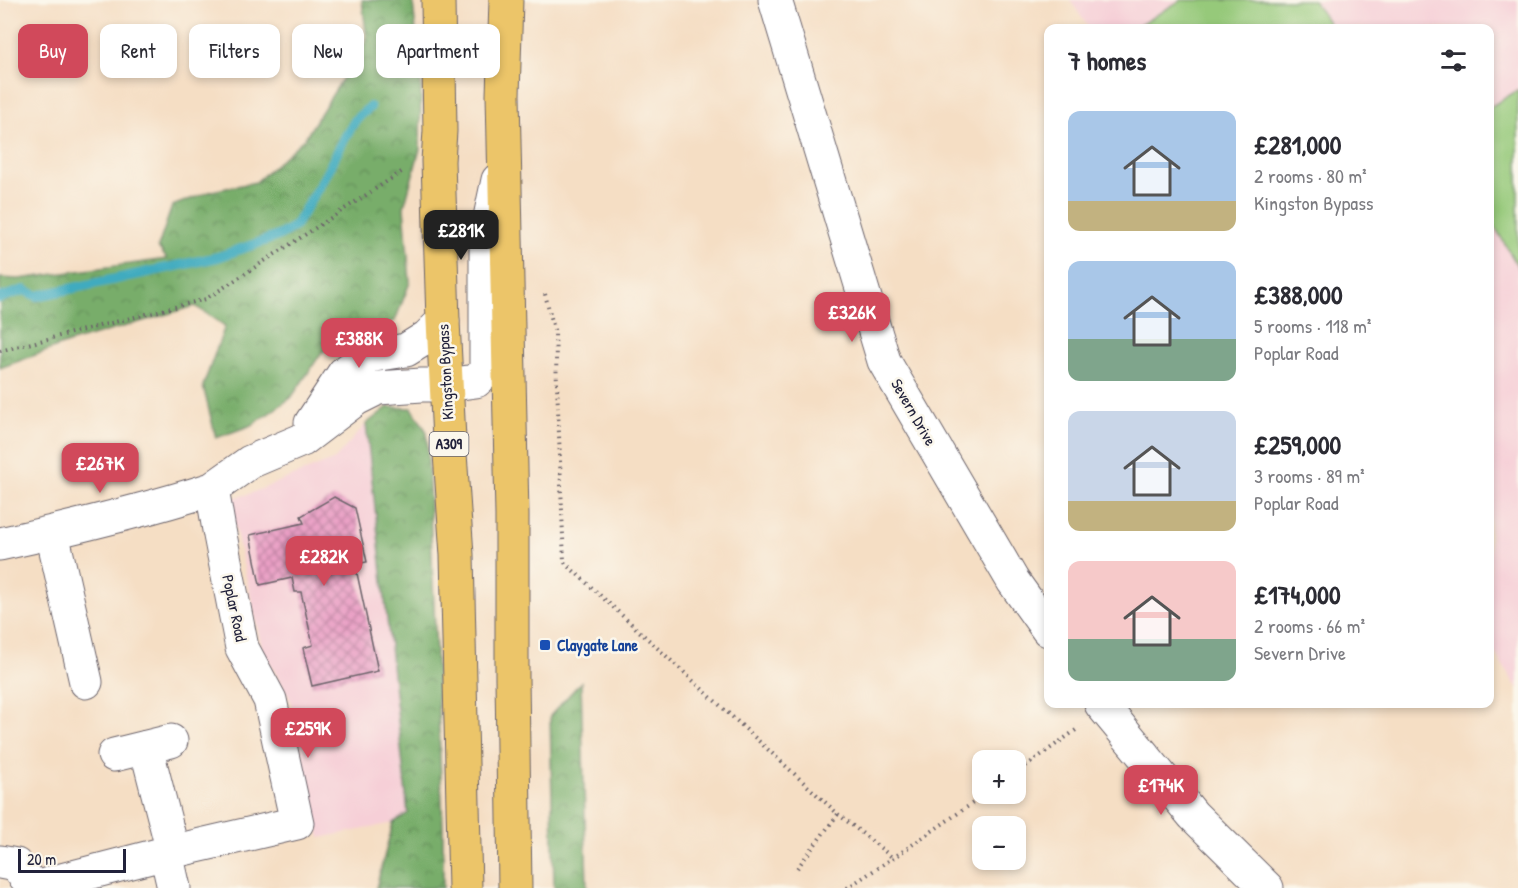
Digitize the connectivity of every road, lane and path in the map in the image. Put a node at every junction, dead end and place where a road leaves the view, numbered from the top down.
1 (438, 0) edge
2 (506, 0) edge
3 (775, 0) edge
4 (504, 155) junction
5 (404, 170) dead end
6 (544, 293) dead end
7 (443, 321) junction
8 (0, 351) edge
9 (446, 385) junction
10 (302, 440) junction
11 (212, 489) junction
12 (51, 533) junction
13 (0, 544) edge
14 (1044, 624) edge
15 (86, 682) dead end
16 (1102, 708) edge
17 (1104, 708) edge
18 (114, 754) dead end
19 (1026, 765) edge
20 (972, 804) edge
21 (838, 814) junction
22 (170, 853) junction
23 (893, 858) junction
24 (0, 862) edge
25 (795, 871) dead end
26 (36, 888) edge
27 (174, 888) edge
28 (465, 888) edge
29 (515, 888) edge
30 (848, 888) edge
31 (1267, 888) edge

1 - 7 highway, Kingston Bypass / A309
2 - 4 highway
3 - 14 street, Severn Drive
4 - 9 street
4 - 29 highway
5 - 8 path
6 - 21 path
7 - 9 highway, Kingston Bypass / A309
7 - 10 street
9 - 10 street
9 - 28 highway, Kingston Bypass / A309
10 - 11 street
11 - 12 street
11 - 22 street, Poplar Road
12 - 13 street
12 - 15 street
16 - 19 path
17 - 31 street
18 - 22 street
20 - 23 path
21 - 23 path
21 - 25 path
22 - 26 street, Poplar Road
22 - 27 street
23 - 30 path
24 - 26 street, Poplar Road

